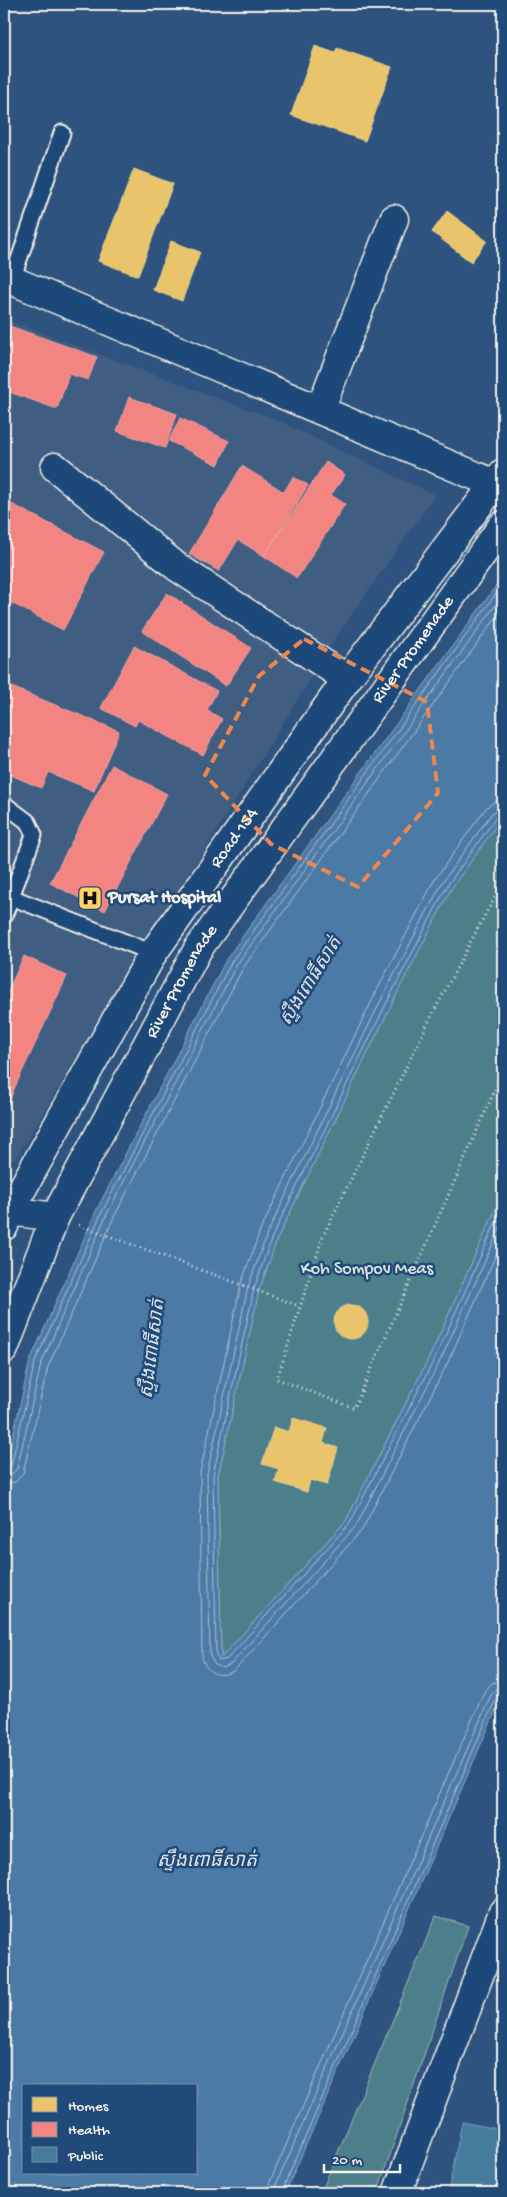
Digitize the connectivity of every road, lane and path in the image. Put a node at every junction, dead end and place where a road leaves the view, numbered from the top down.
1 (62, 133) dead end
2 (394, 219) dead end
3 (8, 278) edge
4 (320, 410) junction
5 (55, 467) dead end
6 (499, 478) edge
7 (503, 525) edge
8 (347, 679) junction
9 (4, 804) edge
10 (503, 885) edge
11 (7, 896) edge
12 (4, 916) edge
13 (153, 953) junction
14 (503, 1072) edge
15 (6, 1215) edge
16 (64, 1220) junction
17 (300, 1306) junction
18 (4, 1349) edge
19 (503, 1912) edge
20 (397, 2193) edge

1 - 3 lane
2 - 4 street
3 - 4 street
4 - 6 street
5 - 8 street
6 - 8 street, Road 154
7 - 16 street, River Promenade
8 - 13 street, Road 154
9 - 11 lane
10 - 17 path
11 - 12 lane
11 - 13 lane
13 - 15 street, Road 154
14 - 17 path
15 - 16 street
16 - 17 path
16 - 18 street, River Promenade
19 - 20 street

